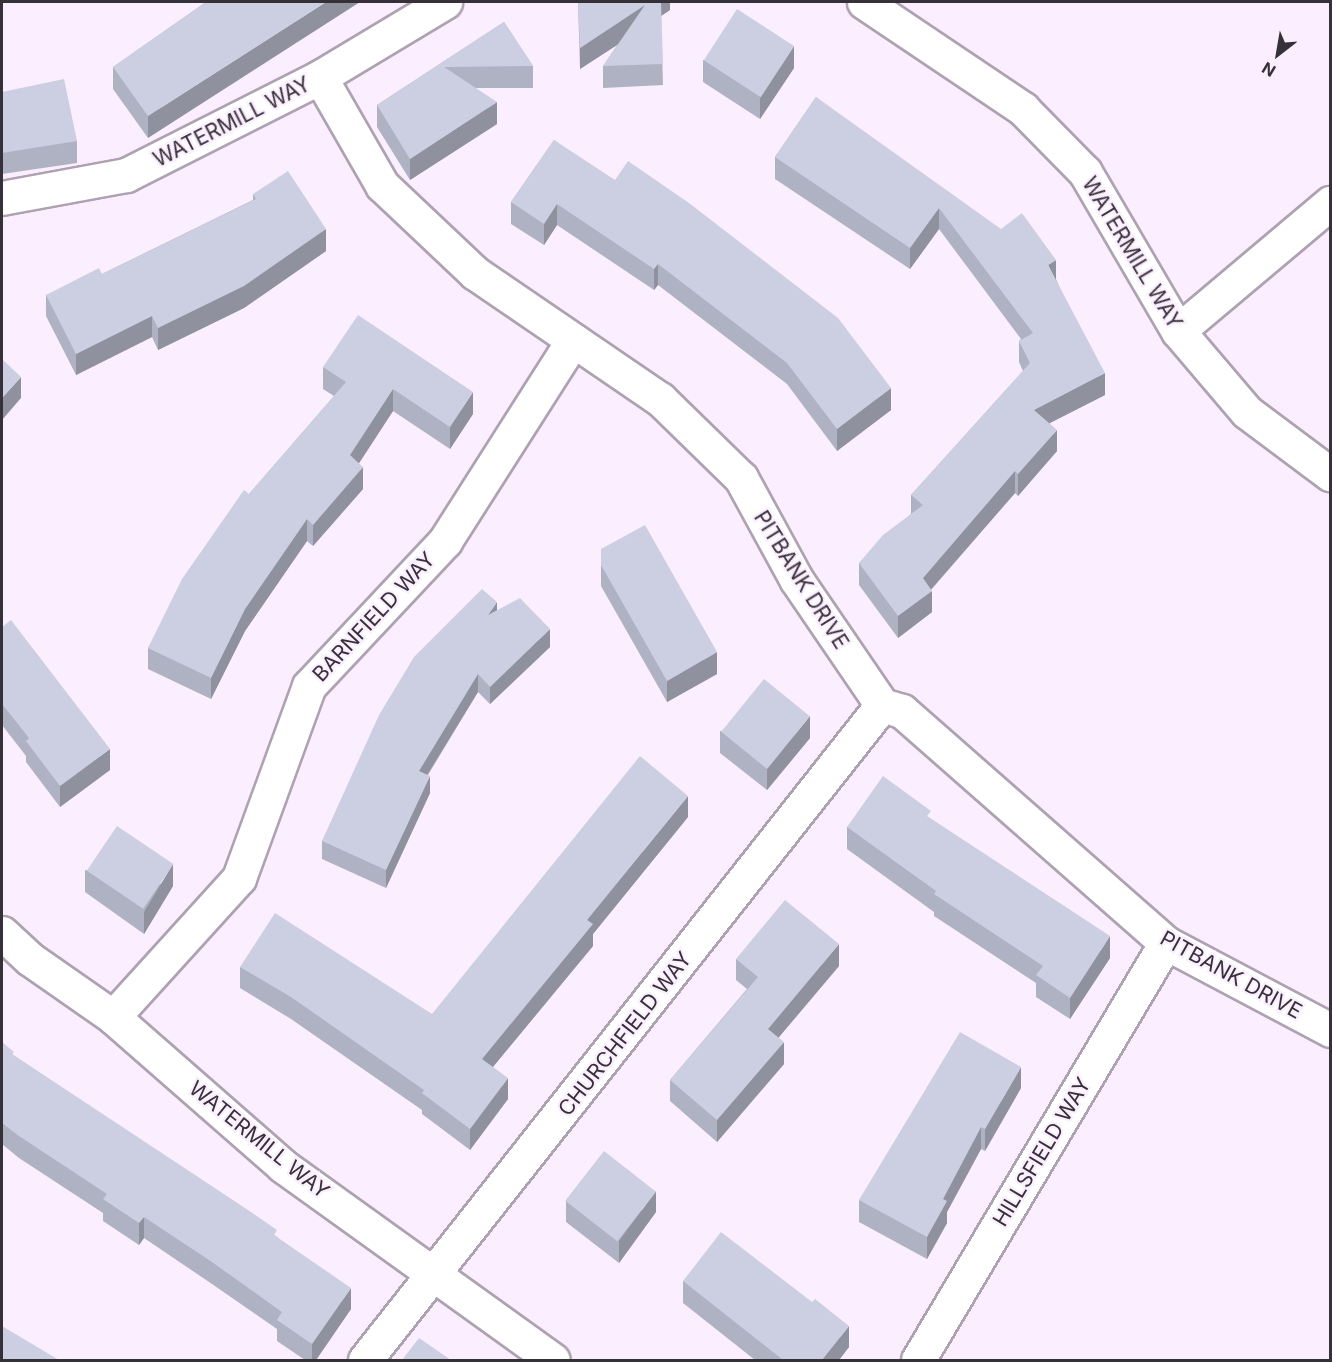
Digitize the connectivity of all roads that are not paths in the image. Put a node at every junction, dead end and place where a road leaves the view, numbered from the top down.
1 (445, 2) edge
2 (864, 2) edge
3 (320, 77) junction
4 (2, 198) edge
5 (1330, 204) edge
6 (1178, 331) junction
7 (573, 340) junction
8 (1330, 474) edge
9 (882, 705) junction
10 (2, 933) edge
11 (1166, 943) junction
12 (113, 1017) junction
13 (1330, 1030) edge
14 (437, 1274) junction
15 (365, 1360) edge
16 (553, 1360) edge
17 (918, 1360) edge

1 - 3 street, WATERMILL WAY
2 - 6 street, WATERMILL WAY
3 - 4 street, WATERMILL WAY
3 - 7 street, PITBANK DRIVE
5 - 6 street
6 - 8 street, WATERMILL WAY
7 - 9 street, PITBANK DRIVE
7 - 12 street, BARNFIELD WAY
9 - 11 street, PITBANK DRIVE
9 - 14 street, CHURCHFIELD WAY
10 - 12 street, WATERMILL WAY
11 - 13 street, PITBANK DRIVE
11 - 17 street, HILLSFIELD WAY
12 - 14 street, WATERMILL WAY
14 - 15 street, CHURCHFIELD WAY
14 - 16 street, WATERMILL WAY

